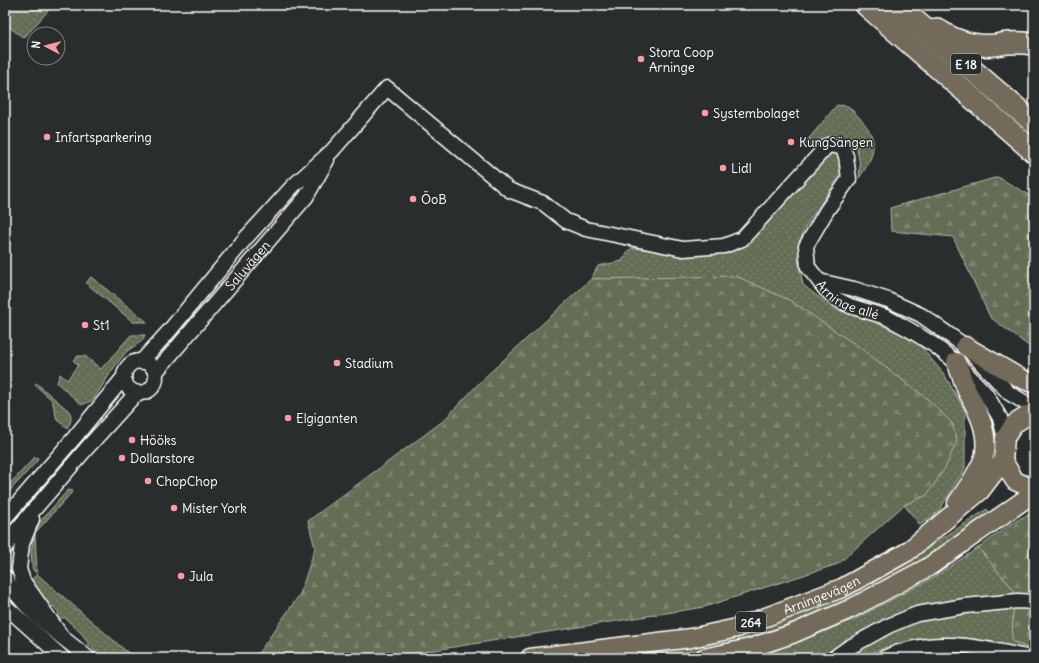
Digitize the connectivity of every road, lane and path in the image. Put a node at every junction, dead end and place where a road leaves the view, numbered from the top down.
1 (866, 5) edge
2 (897, 5) edge
3 (910, 5) edge
4 (1034, 44) edge
5 (1034, 123) edge
6 (332, 151) junction
7 (1034, 152) edge
8 (819, 281) junction
9 (965, 346) junction
10 (141, 362) junction
11 (956, 362) junction
12 (155, 373) junction
13 (124, 378) junction
14 (1034, 384) edge
15 (140, 393) junction
16 (1034, 408) edge
17 (1034, 414) edge
18 (1005, 438) junction
19 (1003, 461) junction
20 (1034, 489) edge
21 (1034, 493) edge
22 (44, 498) junction
23 (5, 518) edge
24 (948, 518) junction
25 (5, 548) edge
26 (5, 576) edge
27 (1034, 602) edge
28 (5, 606) edge
29 (60, 634) junction
30 (63, 658) edge
31 (88, 658) edge
32 (530, 658) edge
33 (704, 658) edge
34 (834, 658) edge
35 (884, 658) edge
36 (1030, 658) edge

1 - 7 highway, E 18
2 - 5 highway, E 18
3 - 4 highway
6 - 8 street, Saluvägen
6 - 10 street, Saluvägen
6 - 12 street, Saluvägen
8 - 9 street, Arninge allé
8 - 11 street, Arninge allé
9 - 14 main road
9 - 16 street, Arninge allé
10 - 12 street
10 - 13 street, Saluvägen
11 - 18 street, Arninge allé
11 - 24 main road
12 - 15 street, Saluvägen
13 - 15 street
13 - 23 street, Saluvägen
15 - 22 street, Saluvägen
17 - 18 main road
18 - 19 main road
19 - 20 main road
19 - 24 main road, Arningevägen / 264
21 - 33 main road, Arningevägen / 264
22 - 25 street, Saluvägen
22 - 29 street
24 - 32 main road, Arningevägen / 264
26 - 29 street
27 - 34 street
28 - 30 street
29 - 31 street
35 - 36 street

